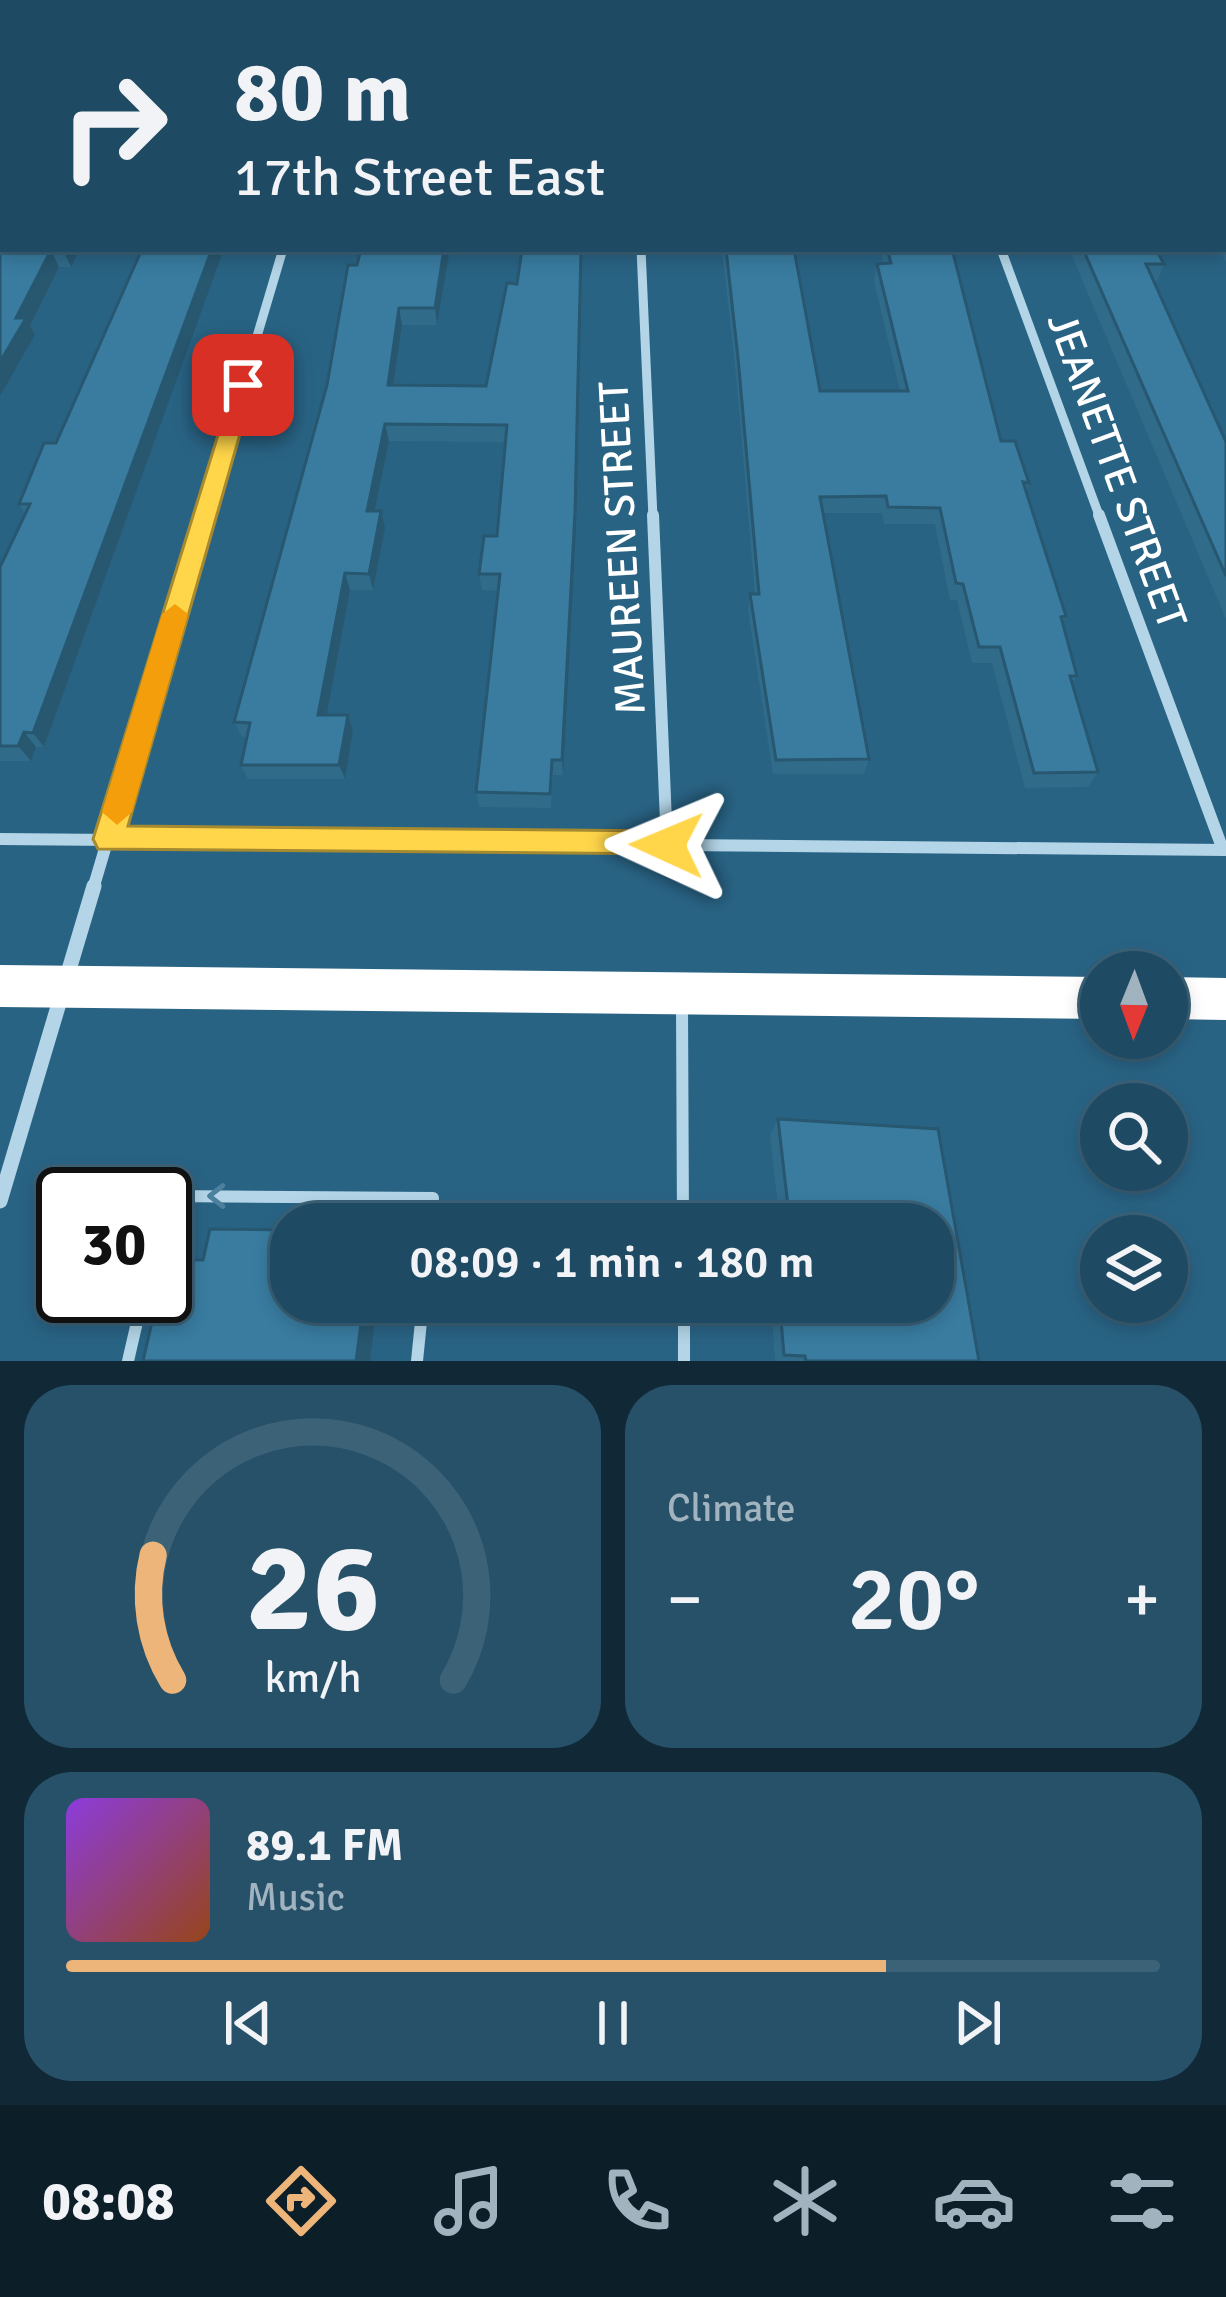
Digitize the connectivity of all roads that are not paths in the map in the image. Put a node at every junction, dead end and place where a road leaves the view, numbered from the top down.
1 (282, 252) edge
2 (641, 252) edge
3 (1002, 252) edge
4 (0, 839) edge
5 (109, 839) junction
6 (667, 845) junction
7 (1224, 850) edge
8 (0, 986) edge
9 (65, 986) junction
10 (682, 993) junction
11 (1080, 998) edge
12 (1188, 998) edge
13 (1226, 999) edge
14 (192, 1196) edge
15 (0, 1201) edge
16 (433, 1203) edge
17 (683, 1203) edge
18 (137, 1323) edge
19 (421, 1323) edge
20 (684, 1323) edge
21 (128, 1361) edge
22 (417, 1361) edge
23 (684, 1361) edge

1 - 5 street
2 - 6 street, MAUREEN STREET
3 - 7 street, JEANETTE STREET
4 - 5 street
5 - 6 street
5 - 9 street
6 - 7 street
8 - 9 highway
9 - 10 highway
9 - 15 street
10 - 11 highway
10 - 17 lane
12 - 13 highway
16 -> 14 lane
18 - 21 lane
19 - 22 lane
20 - 23 lane

